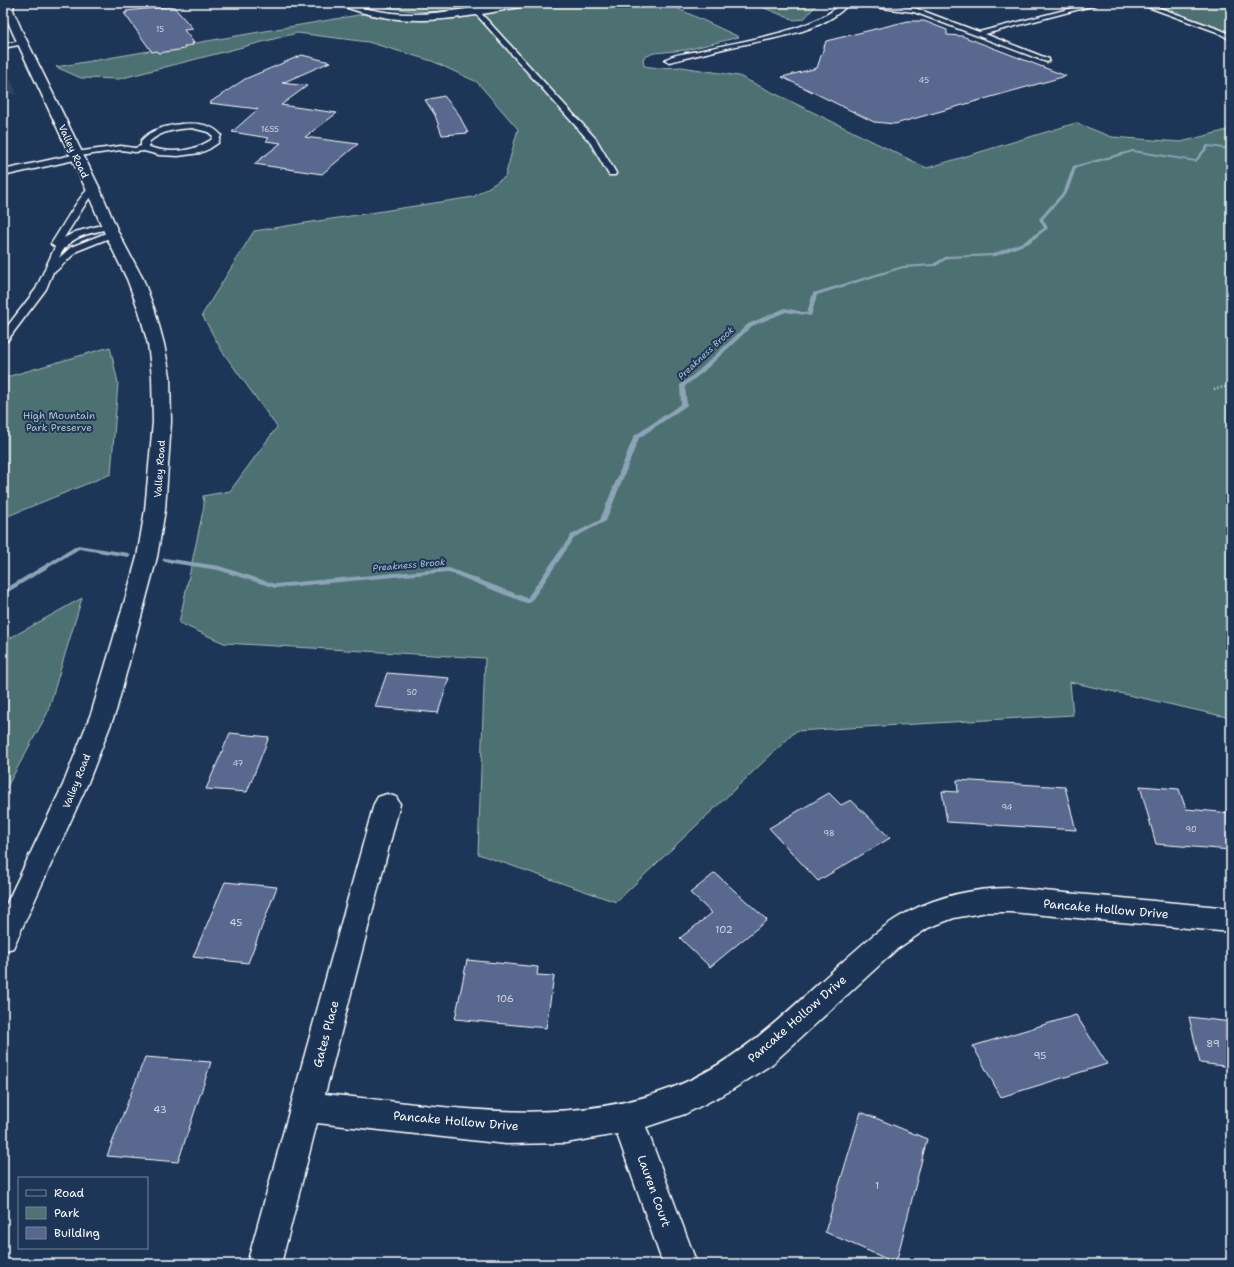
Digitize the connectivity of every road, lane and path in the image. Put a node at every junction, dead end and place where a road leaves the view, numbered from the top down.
1 (9, 3) edge
2 (344, 3) edge
3 (524, 3) edge
4 (846, 3) edge
5 (858, 3) edge
6 (1140, 3) edge
7 (1162, 3) edge
8 (1092, 5) dead end
9 (1158, 9) junction
10 (477, 12) junction
11 (978, 34) junction
12 (1231, 38) edge
13 (22, 43) junction
14 (3, 46) edge
15 (670, 60) dead end
16 (1047, 60) dead end
17 (145, 148) junction
18 (135, 150) junction
19 (79, 160) junction
20 (100, 160) dead end
21 (3, 173) edge
22 (612, 173) dead end
23 (93, 189) junction
24 (110, 230) junction
25 (49, 272) junction
26 (3, 339) edge
27 (1231, 386) edge
28 (1214, 389) dead end
29 (387, 804) dead end
30 (1231, 920) edge
31 (3, 939) edge
32 (307, 1107) junction
33 (627, 1117) junction
34 (264, 1264) edge
35 (680, 1264) edge

1 - 13 main road, Valley Road
2 - 10 main road
3 - 10 main road
4 - 15 lane
5 - 11 lane
6 - 9 lane
7 - 9 lane
8 - 11 lane
9 - 12 lane
10 - 22 lane
11 - 16 lane
13 - 14 lane
13 - 19 main road, Valley Road
17 - 17 lane
17 - 18 lane
18 - 19 lane
18 - 20 lane
19 - 21 lane
19 - 23 main road, Valley Road
23 - 24 main road, Valley Road
23 - 25 lane
24 - 25 lane
24 - 31 main road, Valley Road
25 - 26 lane
27 - 28 path
29 - 32 main road, Gates Place
30 - 33 main road, Pancake Hollow Drive
32 - 33 main road, Pancake Hollow Drive
32 - 34 main road, Gates Place
33 - 35 main road, Lauren Court

